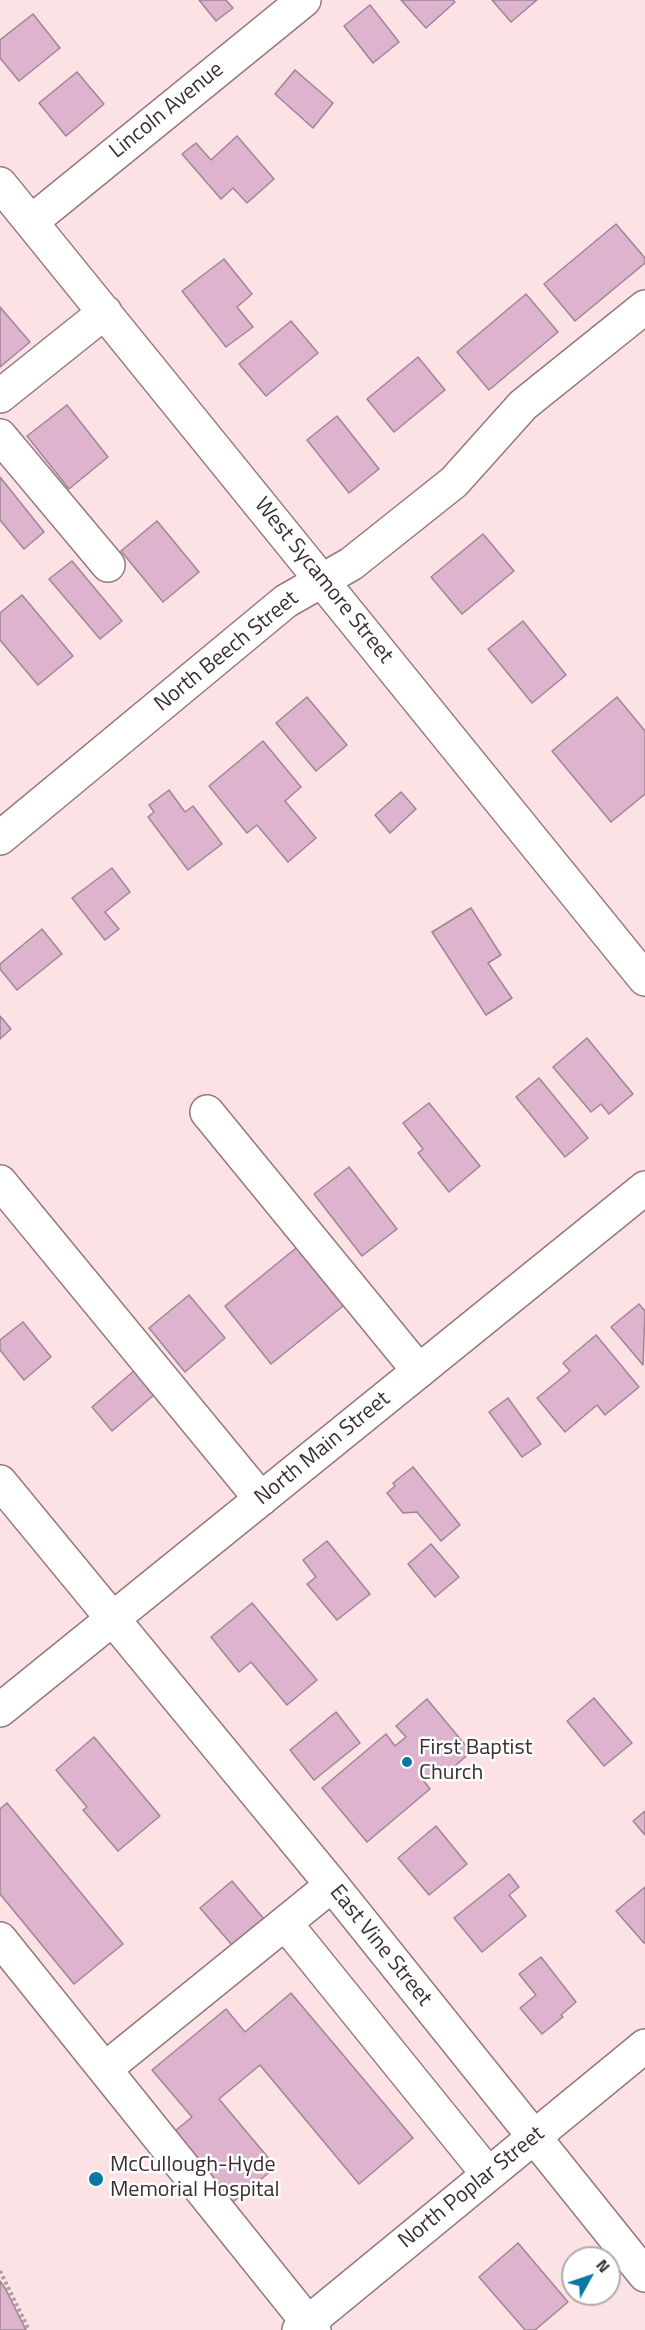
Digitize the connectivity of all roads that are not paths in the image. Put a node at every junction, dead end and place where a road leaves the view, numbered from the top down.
1 (304, 0) edge
2 (0, 184) edge
3 (31, 222) junction
4 (645, 307) edge
5 (105, 312) junction
6 (0, 396) edge
7 (0, 436) edge
8 (108, 565) dead end
9 (322, 580) junction
10 (0, 838) edge
11 (645, 979) edge
12 (207, 1112) dead end
13 (0, 1182) edge
14 (645, 1188) edge
15 (419, 1371) junction
16 (0, 1482) edge
17 (261, 1499) junction
18 (112, 1619) junction
19 (0, 1710) edge
20 (332, 1885) junction
21 (285, 1923) junction
22 (0, 1939) edge
23 (645, 2046) edge
24 (105, 2069) junction
25 (533, 2137) junction
26 (488, 2174) junction
27 (645, 2275) edge
28 (307, 2328) edge

1 - 3 street, Lincoln Avenue
2 - 3 street, West Sycamore Street
3 - 5 street, West Sycamore Street
4 - 9 street, North Beech Street
5 - 6 street
5 - 9 street, West Sycamore Street
7 - 8 street
9 - 10 street, North Beech Street
9 - 11 street, West Sycamore Street
12 - 15 street
13 - 17 street
14 - 15 street, North Main Street
15 - 17 street, North Main Street
16 - 18 street, East Vine Street
17 - 18 street, North Main Street
18 - 19 street, North Main Street
18 - 20 street, East Vine Street
20 - 21 street
20 - 25 street, East Vine Street
21 - 24 street
21 - 26 street
22 - 24 street
23 - 25 street, North Poplar Street
24 - 28 street
25 - 26 street, North Poplar Street
25 - 27 street, East Vine Street
26 - 28 street, North Poplar Street

